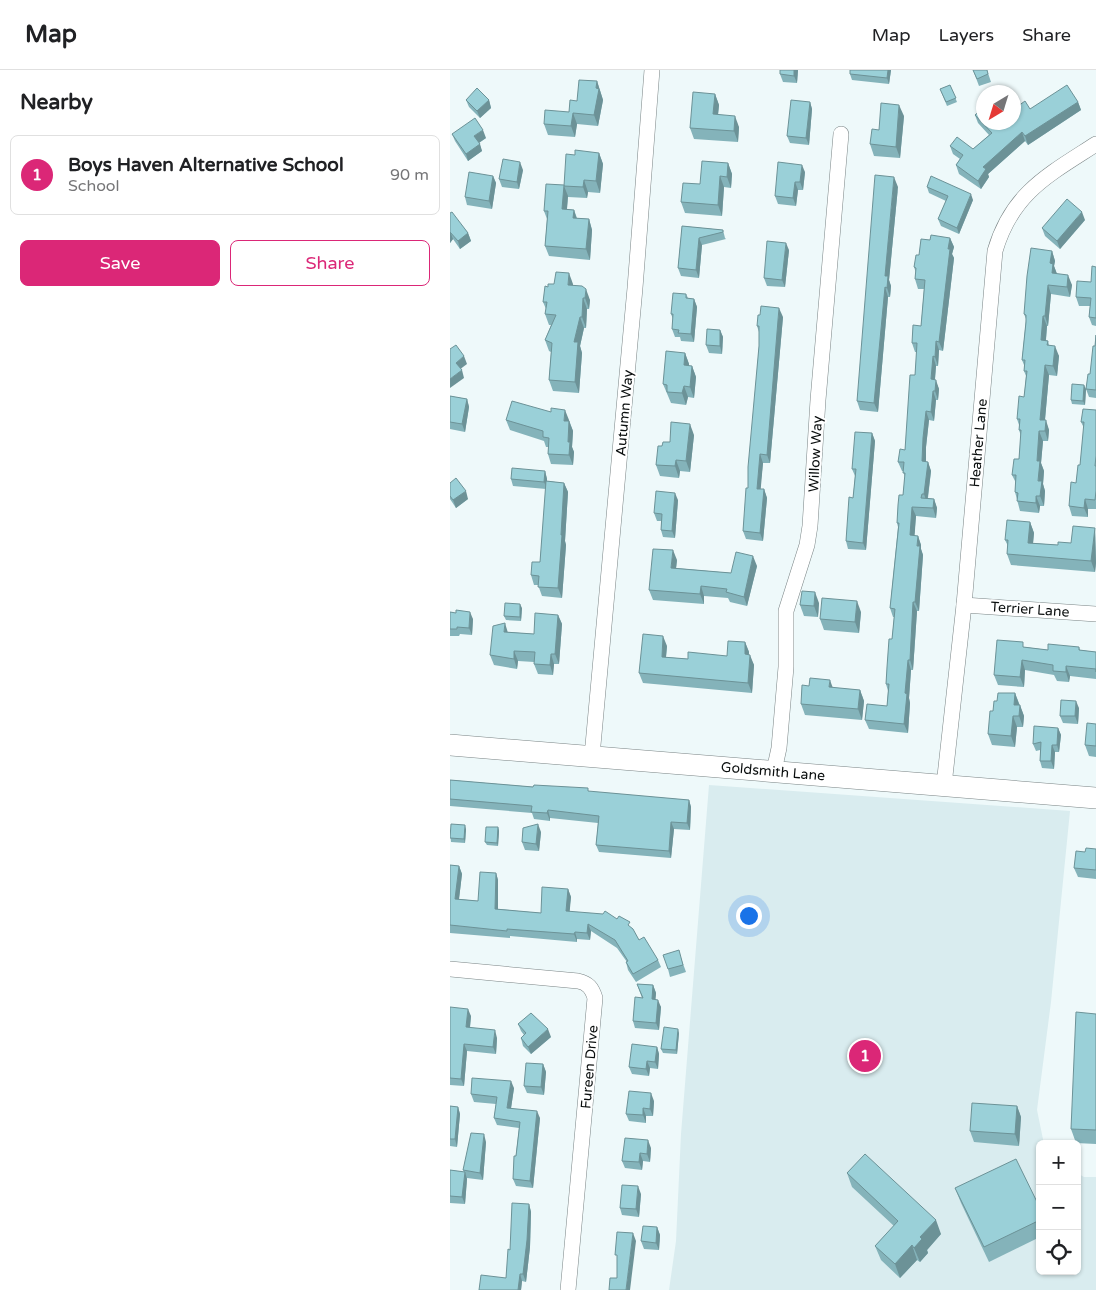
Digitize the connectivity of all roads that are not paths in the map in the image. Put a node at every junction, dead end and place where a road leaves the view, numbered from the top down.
1 (652, 70) edge
2 (841, 134) dead end
3 (1096, 144) edge
4 (964, 605) junction
5 (1096, 614) edge
6 (450, 745) edge
7 (592, 756) junction
8 (774, 771) junction
9 (944, 785) junction
10 (1096, 798) edge
11 (450, 969) edge
12 (568, 1290) edge

1 - 7 street, Autumn Way
2 - 8 street, Willow Way
3 - 4 street, Heather Lane
4 - 5 street, Terrier Lane
4 - 9 street, Heather Lane
6 - 7 street, Goldsmith Lane
7 - 8 street, Goldsmith Lane
8 - 9 street, Goldsmith Lane
9 - 10 street, Goldsmith Lane
11 - 12 street, Fureen Drive

